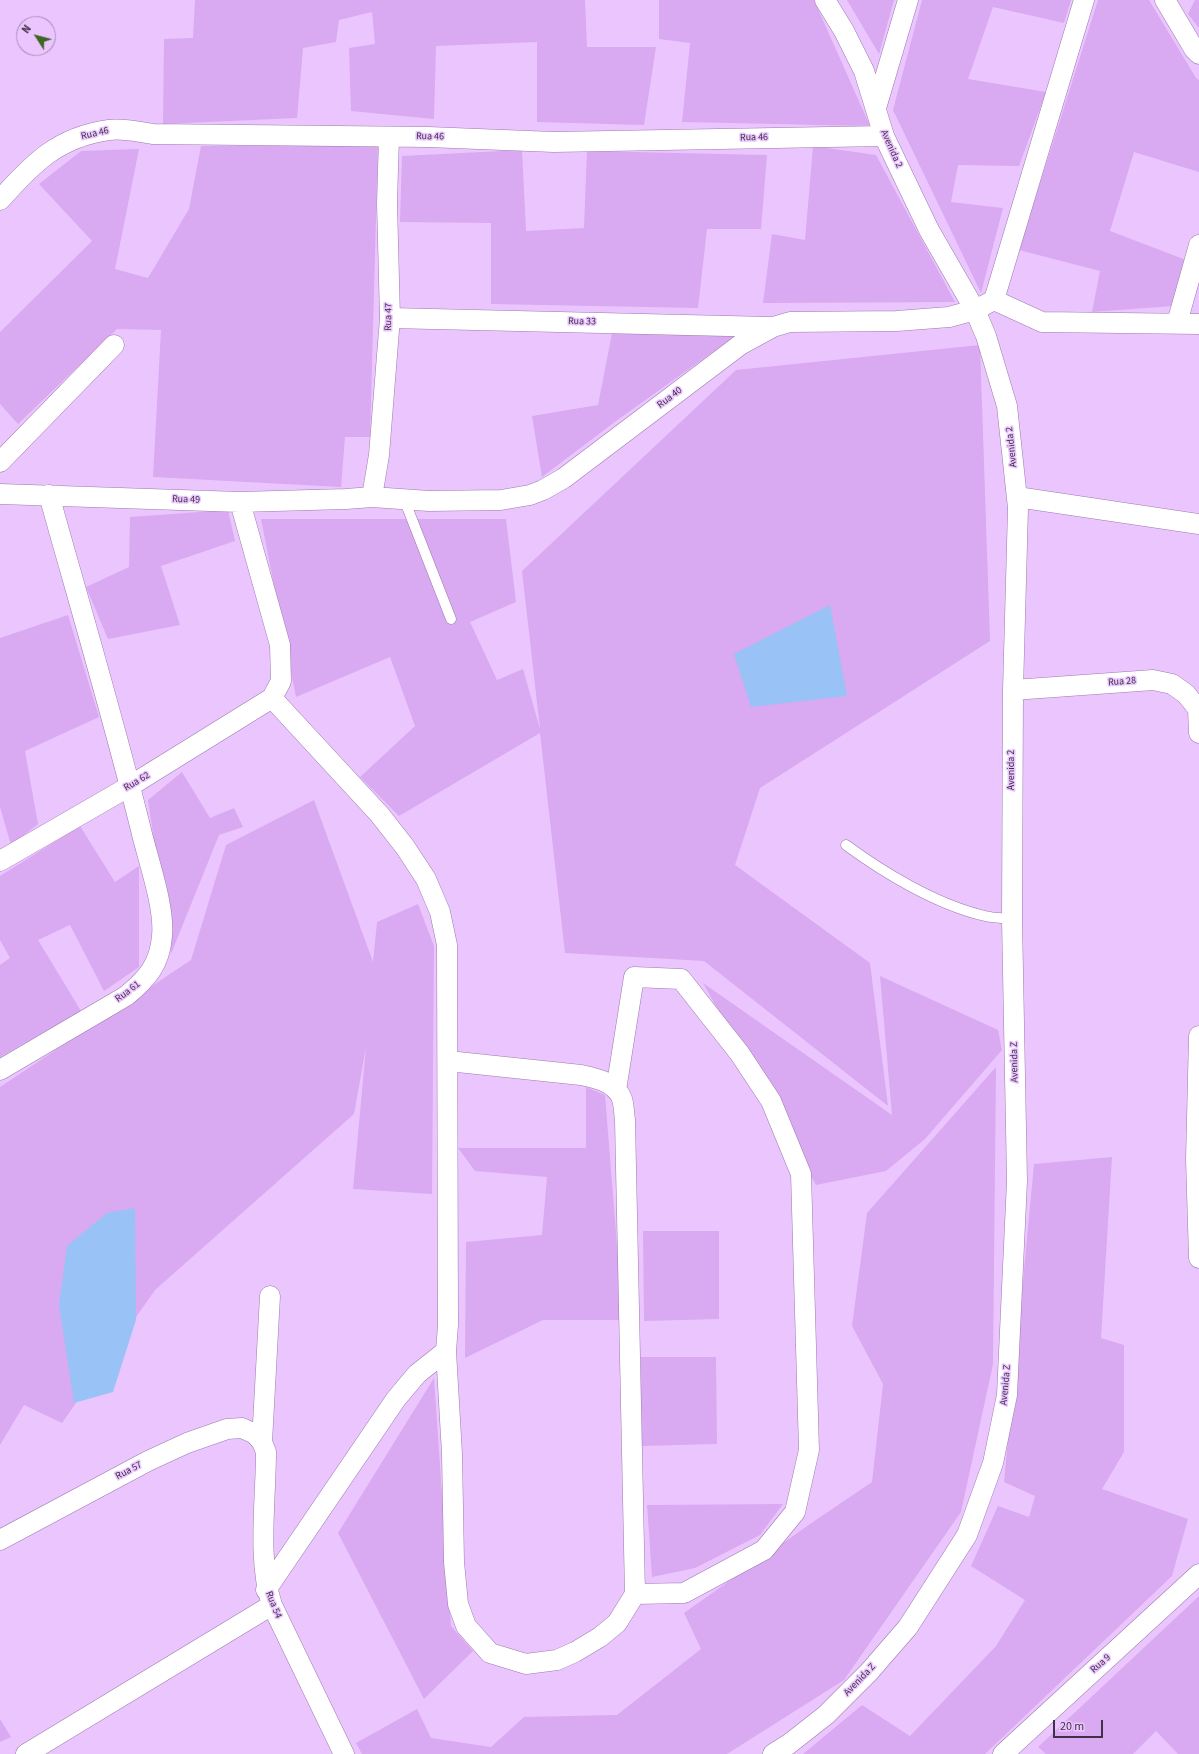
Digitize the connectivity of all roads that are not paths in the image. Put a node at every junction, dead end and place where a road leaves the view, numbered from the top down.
1 (825, 0) edge
2 (908, 0) edge
3 (1084, 0) edge
4 (1165, 0) edge
5 (1199, 54) edge
6 (876, 108) junction
7 (884, 136) junction
8 (389, 137) junction
9 (0, 200) edge
10 (1199, 245) edge
11 (994, 300) junction
12 (975, 310) junction
13 (390, 318) junction
14 (1177, 323) junction
15 (1199, 324) edge
16 (773, 327) junction
17 (114, 345) dead end
18 (0, 462) edge
19 (0, 494) edge
20 (49, 495) junction
21 (372, 497) junction
22 (1017, 497) junction
23 (404, 499) junction
24 (240, 502) junction
25 (1199, 524) edge
26 (451, 619) dead end
27 (1172, 684) junction
28 (1199, 684) edge
29 (1012, 690) junction
30 (272, 698) junction
31 (1199, 733) edge
32 (130, 786) junction
33 (846, 845) dead end
34 (0, 861) edge
35 (1012, 927) junction
36 (1199, 1036) edge
37 (1199, 1044) edge
38 (448, 1061) junction
39 (0, 1070) edge
40 (616, 1090) junction
41 (1199, 1233) edge
42 (1199, 1258) edge
43 (270, 1296) dead end
44 (446, 1351) junction
45 (262, 1442) junction
46 (1, 1539) edge
47 (1199, 1574) edge
48 (635, 1594) junction
49 (269, 1598) junction
50 (26, 1754) edge
51 (344, 1754) edge
52 (773, 1754) edge
53 (1003, 1754) edge

1 - 6 street, Avenida 2
2 - 6 street
3 - 11 street
4 - 5 street
6 - 7 street, Avenida 2
7 - 8 street, Rua 46
7 - 12 street, Avenida 2
8 - 9 street, Rua 46
8 - 13 street, Rua 47
10 - 14 street
11 - 12 street, Rua 40
11 - 14 street
12 - 16 street, Rua 40
12 - 22 street, Avenida 2
13 - 16 street, Rua 33
13 - 21 street, Rua 47
14 - 15 street
16 - 23 street, Rua 40
17 - 18 street
19 - 20 street, Rua 49
20 - 24 street, Rua 49
20 - 32 street, Rua 61
21 - 23 street, Rua 40
21 - 24 street, Rua 49
22 - 25 street
22 - 29 street, Avenida 2
23 - 26 lane
24 - 30 street
27 - 28 street
27 - 29 street, Rua 28
27 - 31 street, Rua 28
29 - 35 street, Avenida 2
30 - 32 street, Rua 62
30 - 38 street
32 - 34 street, Rua 62
32 - 39 street, Rua 61
33 - 35 lane
35 - 52 street, Avenida Z
36 - 37 street
37 - 41 street
38 - 40 street
38 - 44 street
40 - 48 street
40 - 48 street
41 - 42 street
43 - 45 street, Rua 54
44 - 48 street
44 - 49 street
45 - 46 street, Rua 57
45 - 49 street, Rua 54
47 - 53 street, Rua 9
49 - 50 street
49 - 51 street, Rua 54

